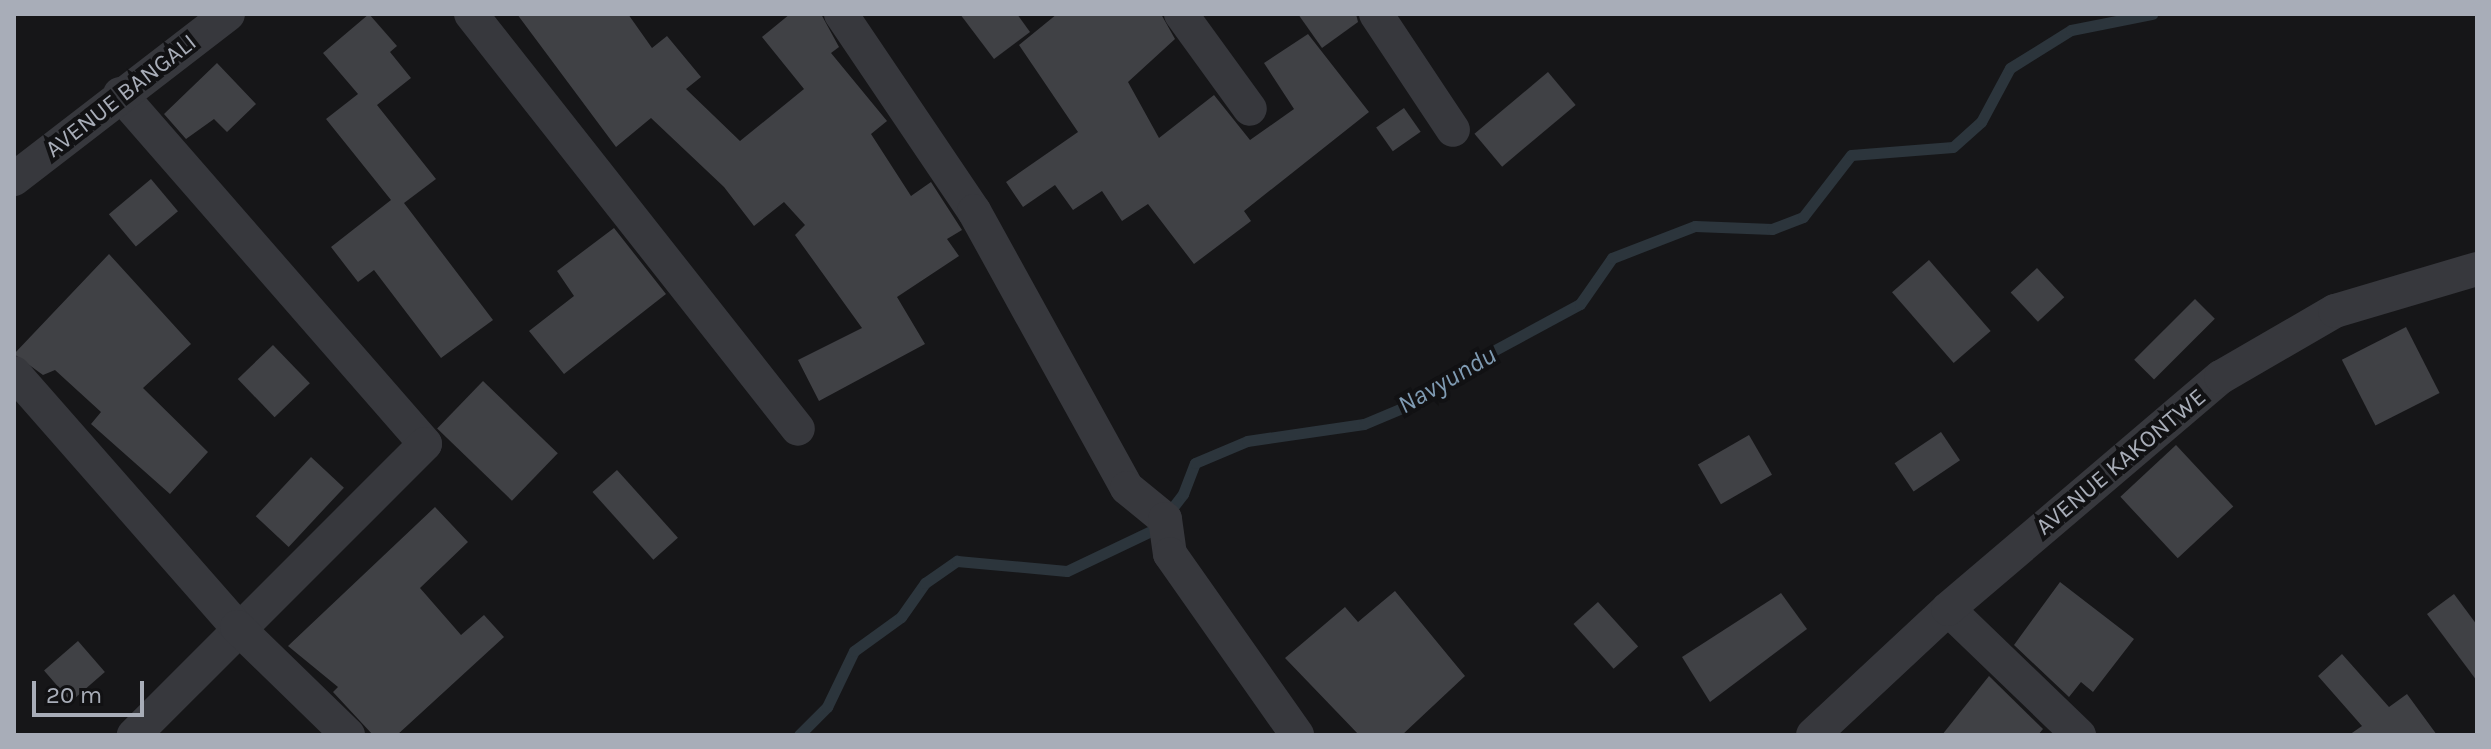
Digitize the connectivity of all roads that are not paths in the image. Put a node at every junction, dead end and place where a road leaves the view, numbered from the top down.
1 (228, 14) edge
2 (471, 14) edge
3 (841, 14) edge
4 (1181, 14) edge
5 (1376, 14) edge
6 (120, 94) junction
7 (1250, 109) dead end
8 (1453, 130) dead end
9 (14, 179) edge
10 (2477, 269) edge
11 (14, 373) edge
12 (798, 429) dead end
13 (1948, 609) junction
14 (237, 627) junction
15 (134, 735) edge
16 (348, 735) edge
17 (1297, 735) edge
18 (1813, 735) edge
19 (2079, 735) edge

1 - 6 street, AVENUE BANGALI
2 - 12 street
3 - 17 street
4 - 7 street
5 - 8 street
6 - 9 street, AVENUE BANGALI
6 - 14 street
10 - 13 street, AVENUE KAKONTWE
11 - 14 street
13 - 18 street, AVENUE KAKONTWE
13 - 19 street
14 - 15 street
14 - 16 street

